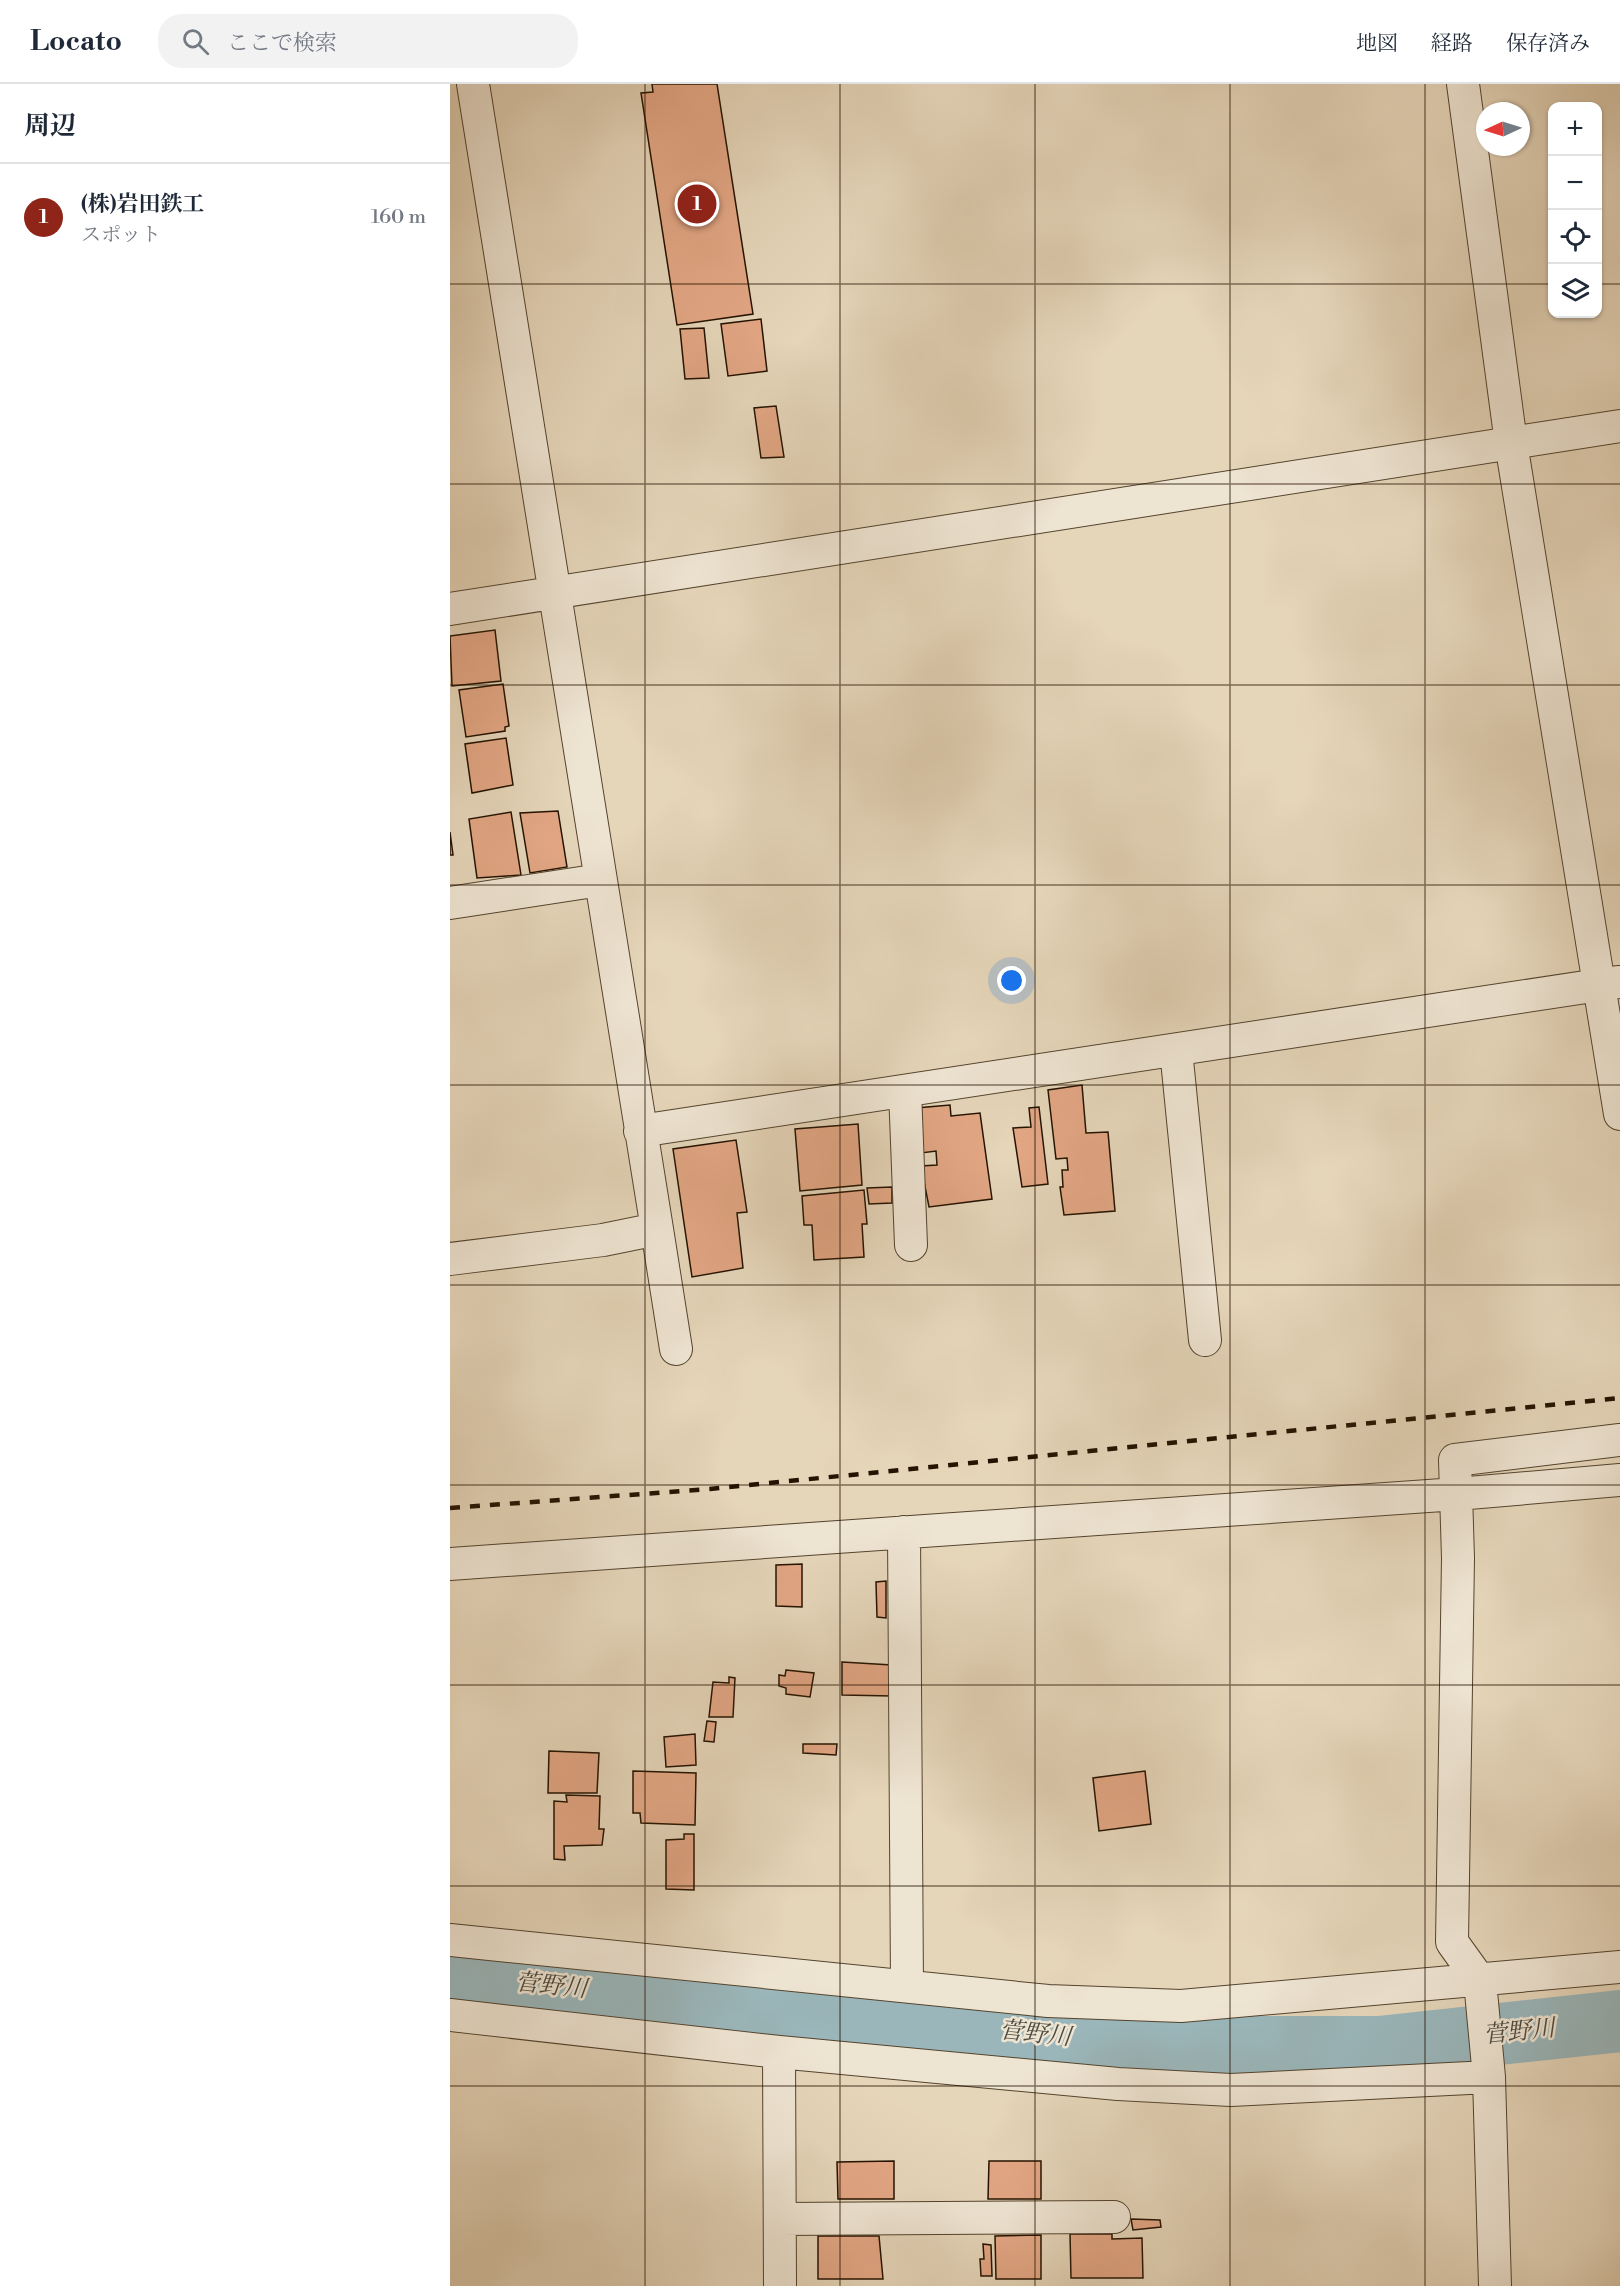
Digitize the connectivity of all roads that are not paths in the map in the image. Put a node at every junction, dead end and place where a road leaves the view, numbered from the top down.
1 (473, 84) edge
2 (1464, 84) edge
3 (1620, 426) edge
4 (1511, 443) junction
5 (555, 593) junction
6 (450, 609) edge
7 (600, 880) junction
8 (450, 903) edge
9 (1610, 984) edge
10 (1176, 1050) junction
11 (905, 1091) junction
12 (1620, 1114) edge
13 (640, 1131) junction
14 (657, 1229) junction
15 (911, 1245) dead end
16 (450, 1259) edge
17 (1205, 1340) dead end
18 (676, 1349) dead end
19 (1620, 1440) edge
20 (1620, 1480) edge
21 (1456, 1494) junction
22 (904, 1532) junction
23 (450, 1564) edge
24 (450, 1940) edge
25 (1620, 1967) edge
26 (908, 1986) junction
27 (1480, 1989) junction
28 (450, 2015) edge
29 (779, 2052) junction
30 (1488, 2071) junction
31 (1114, 2217) dead end
32 (780, 2219) junction
33 (780, 2286) edge
34 (1495, 2286) edge

1 - 5 street
2 - 4 street
3 - 4 street
4 - 5 street
4 - 9 street
5 - 6 street
5 - 7 street
7 - 8 street
7 - 13 street
9 - 10 street
9 - 12 street
10 - 11 street
10 - 17 street
11 - 13 street
11 - 15 street
13 - 14 street
14 - 16 street
14 - 18 street
19 - 21 street
20 - 21 street
21 - 22 street
21 - 27 street
22 - 23 street
22 - 26 street
24 - 26 street
25 - 27 street
26 - 27 street
27 - 30 street
28 - 29 street
29 - 30 street
29 - 32 street
30 - 34 street
31 - 32 street
32 - 33 street

